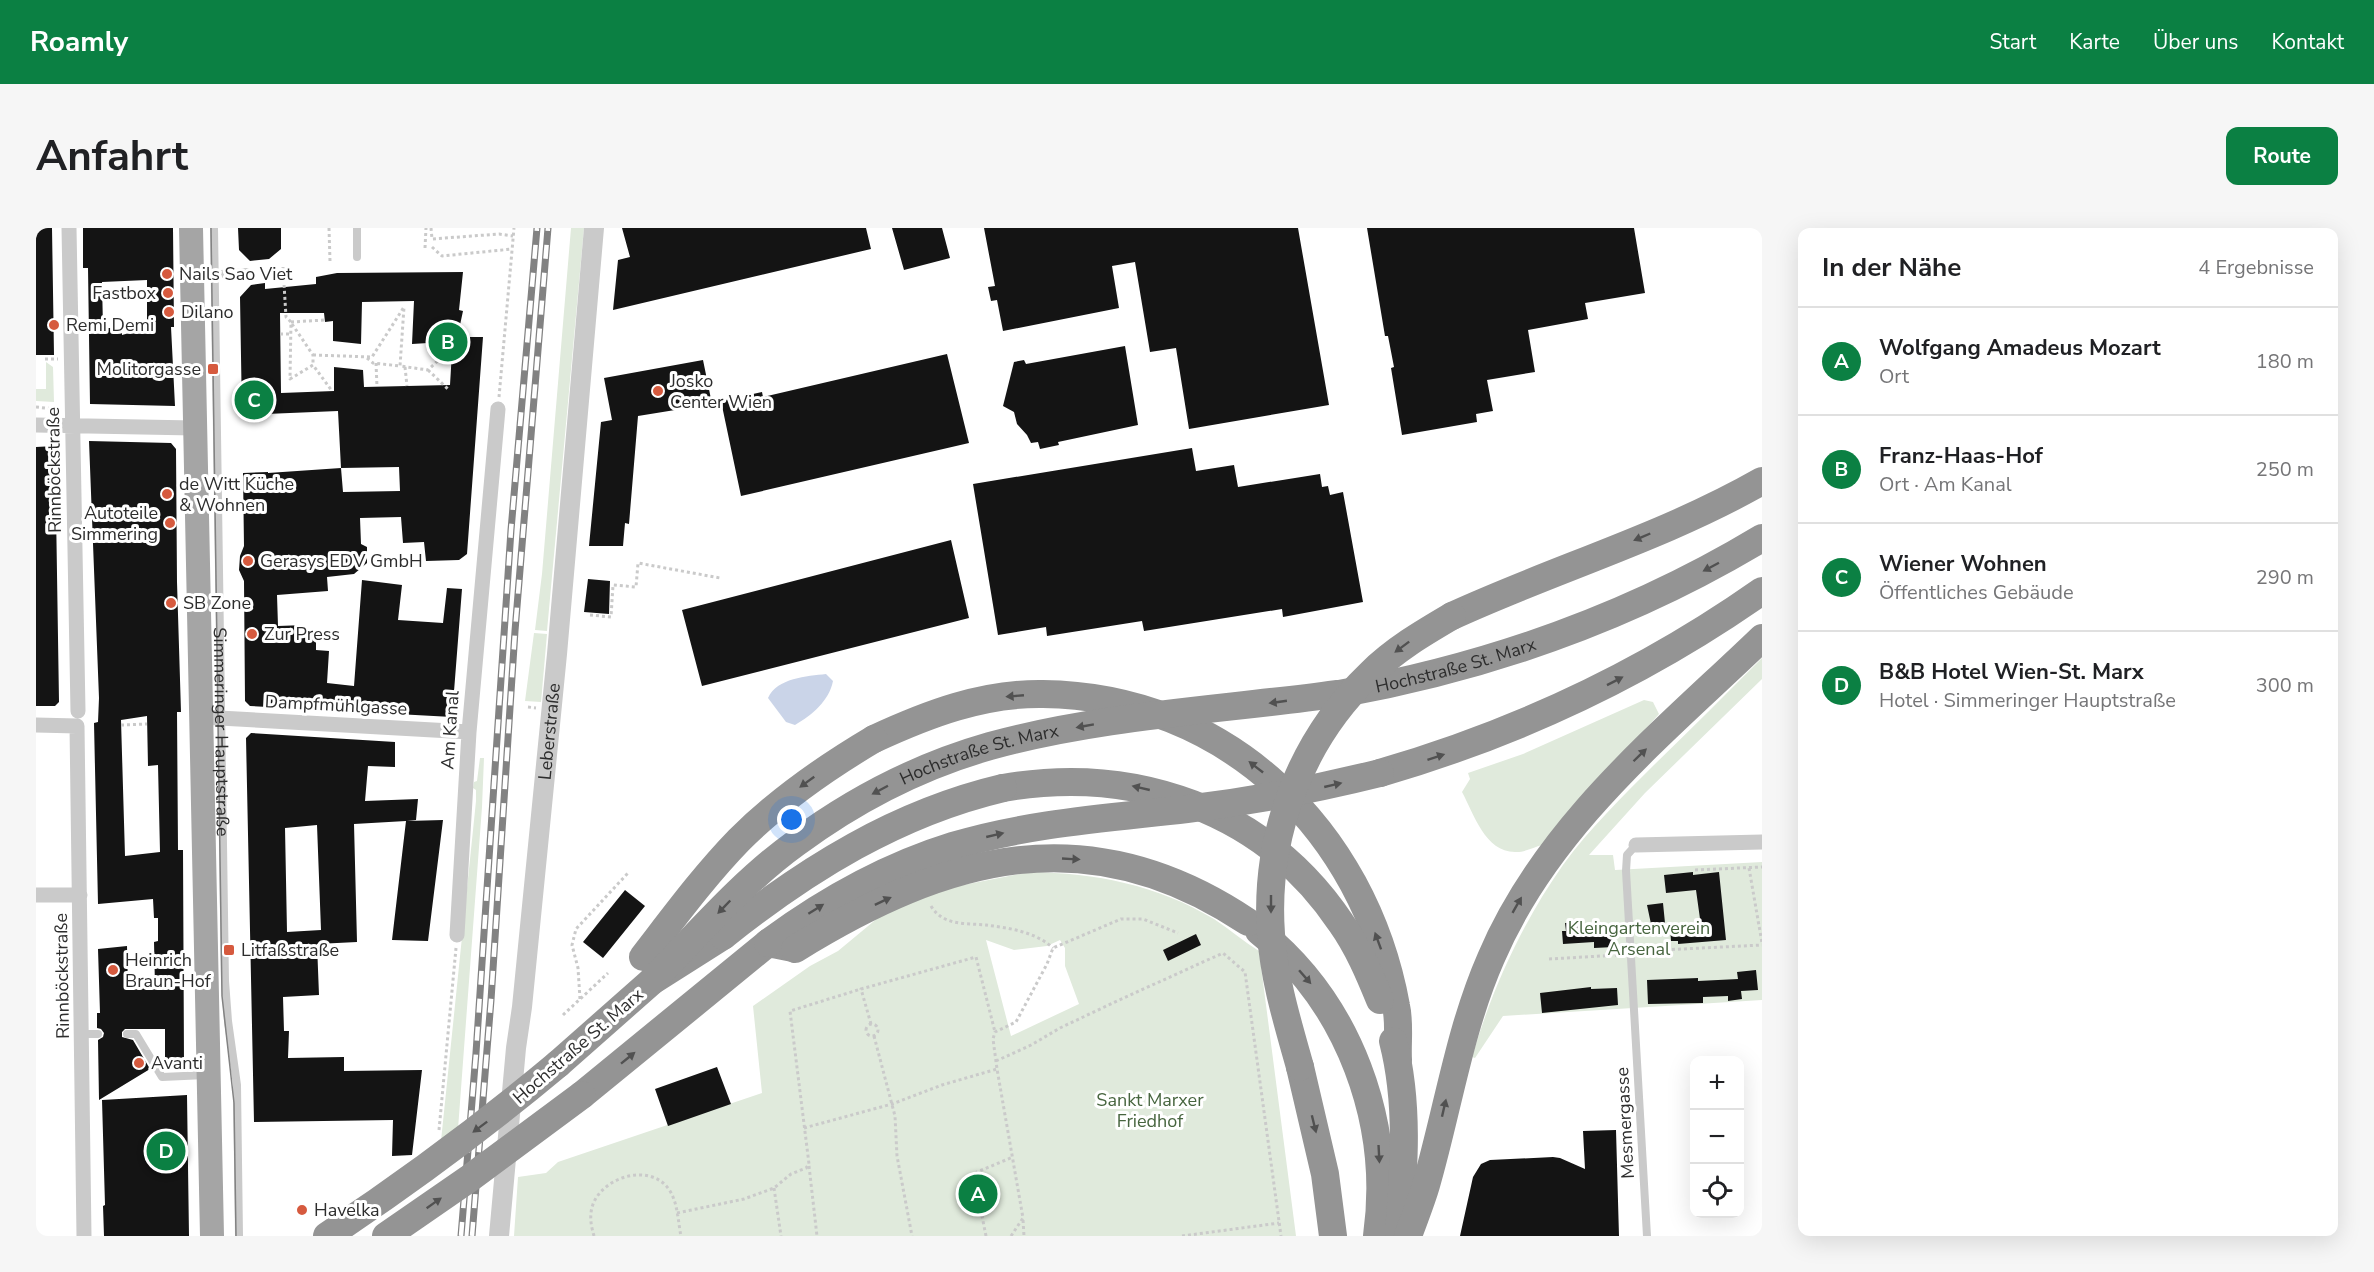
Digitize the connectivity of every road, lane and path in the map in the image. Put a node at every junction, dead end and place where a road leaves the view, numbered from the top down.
1 (69, 228) edge
2 (191, 228) edge
3 (214, 228) edge
4 (329, 228) edge
5 (357, 228) edge
6 (426, 228) edge
7 (431, 228) edge
8 (514, 228) edge
9 (594, 228) edge
10 (513, 236) junction
11 (432, 247) dead end
12 (425, 248) dead end
13 (512, 249) junction
14 (357, 258) dead end
15 (330, 261) dead end
16 (283, 267) dead end
17 (247, 272) dead end
18 (203, 275) junction
19 (325, 320) dead end
20 (291, 322) junction
21 (280, 334) dead end
22 (291, 334) junction
23 (448, 351) dead end
24 (313, 355) junction
25 (365, 357) junction
26 (376, 363) junction
27 (313, 365) junction
28 (402, 366) junction
29 (428, 369) junction
30 (407, 386) dead end
31 (377, 387) dead end
32 (449, 390) dead end
33 (332, 391) dead end
34 (36, 407) edge
35 (498, 409) joint
36 (59, 410) dead end
37 (36, 425) edge
38 (73, 425) junction
39 (194, 428) junction
40 (1762, 481) edge
41 (1762, 538) edge
42 (720, 578) dead end
43 (1762, 591) edge
44 (590, 615) dead end
45 (1762, 638) edge
46 (211, 718) junction
47 (74, 720) junction
48 (147, 724) dead end
49 (36, 725) edge
50 (121, 726) dead end
51 (469, 732) junction
52 (1762, 842) edge
53 (1636, 846) joint
54 (1762, 867) edge
55 (1749, 868) junction
56 (1695, 870) dead end
57 (628, 873) dead end
58 (36, 895) edge
59 (80, 895) junction
60 (1178, 933) dead end
61 (457, 935) joint
62 (768, 943) junction
63 (1762, 944) edge
64 (1632, 953) junction
65 (1549, 959) dead end
66 (608, 973) dead end
67 (652, 981) junction
68 (861, 989) junction
69 (580, 999) junction
70 (563, 1015) dead end
71 (871, 1024) junction
72 (995, 1032) junction
73 (127, 1034) dead end
74 (595, 1034) junction
75 (874, 1036) junction
76 (1398, 1060) junction
77 (996, 1061) junction
78 (997, 1069) junction
79 (208, 1075) junction
80 (892, 1104) junction
81 (804, 1128) junction
82 (438, 1137) dead end
83 (1013, 1157) junction
84 (808, 1164) junction
85 (978, 1187) junction
86 (774, 1188) junction
87 (979, 1201) junction
88 (677, 1213) junction
89 (1023, 1218) junction
90 (1279, 1222) junction
91 (84, 1236) edge
92 (212, 1236) edge
93 (239, 1236) edge
94 (327, 1236) edge
95 (386, 1236) edge
96 (499, 1236) edge
97 (593, 1236) edge
98 (681, 1236) edge
99 (781, 1236) edge
100 (817, 1236) edge
101 (912, 1236) edge
102 (986, 1236) edge
103 (1011, 1236) edge
104 (1024, 1236) edge
105 (1182, 1236) edge
106 (1281, 1236) edge
107 (1333, 1236) edge
108 (1377, 1236) edge
109 (1398, 1236) edge
110 (1408, 1236) edge
111 (1647, 1236) edge

1 - 38 street, Rinnböckstraße
2 - 18 main road, Simmeringer Hauptstraße
3 - 18 lane, Simmeringer Hauptstraße
4 - 15 path
5 - 14 lane
6 - 12 path
7 - 10 path
8 - 10 path
9 - 96 street, Leberstraße
10 - 13 path
11 - 13 path
13 - 35 path
16 - 20 path
17 - 18 lane
18 - 39 main road, Simmeringer Hauptstraße
18 - 46 lane, Simmeringer Hauptstraße
19 - 20 path
20 - 22 path
20 - 24 path
21 - 22 path
22 - 27 path
23 - 29 path
24 - 25 path
24 - 27 path
25 - 26 path
25 - 28 path
26 - 28 path
26 - 31 path
27 - 33 path
28 - 29 path
28 - 30 path
29 - 32 path
34 - 36 path
35 - 51 street, Am Kanal
37 - 38 street
38 - 39 street
38 - 47 street, Rinnböckstraße
39 - 46 main road, Simmeringer Hauptstraße
40 -> 107 highway, bridge
41 -> 67 highway, Hochstraße St. Marx, bridge
42 - 44 path
62 -> 43 highway, Hochstraße St. Marx, bridge
110 -> 45 highway
46 - 51 street, Dampfmühlgasse
46 - 79 main road, Simmeringer Hauptstraße
46 - 93 lane, Simmeringer Hauptstraße
47 - 49 street
47 - 59 street, Rinnböckstraße
48 - 50 path
51 - 61 street, Am Kanal
52 - 53 street
53 - 64 lane, Mesmergasse
54 - 55 path
55 - 56 path
55 - 63 path
57 - 69 path
58 - 59 street
59 - 91 street, Rinnböckstraße
60 - 72 path
61 - 82 path
95 -> 62 highway, Hochstraße St. Marx, bridge
62 -> 108 highway, bridge
63 - 64 path
64 - 65 path
64 - 111 lane, Mesmergasse
66 - 69 path
67 - 74 highway, Hochstraße St. Marx
76 -> 67 highway, bridge
68 - 71 path
68 - 72 path
68 - 81 path
69 - 70 path
71 - 75 path
71 - 75 path
72 - 77 path
73 - 79 lane
76 -> 74 highway, bridge
74 -> 94 highway, Hochstraße St. Marx, bridge
75 - 80 path
76 - 109 highway
77 - 78 path
77 - 90 path
78 - 80 path
78 - 83 path
79 - 92 main road, Simmeringer Hauptstraße
80 - 81 path
80 - 101 path
81 - 84 path
83 - 85 path
83 - 89 path
84 - 86 path
84 - 100 path
85 - 87 path
85 - 87 path
86 - 88 path
86 - 99 path
87 - 102 path
88 - 97 path
88 - 98 path
89 - 103 path
89 - 104 path
90 - 105 path
90 - 106 path

